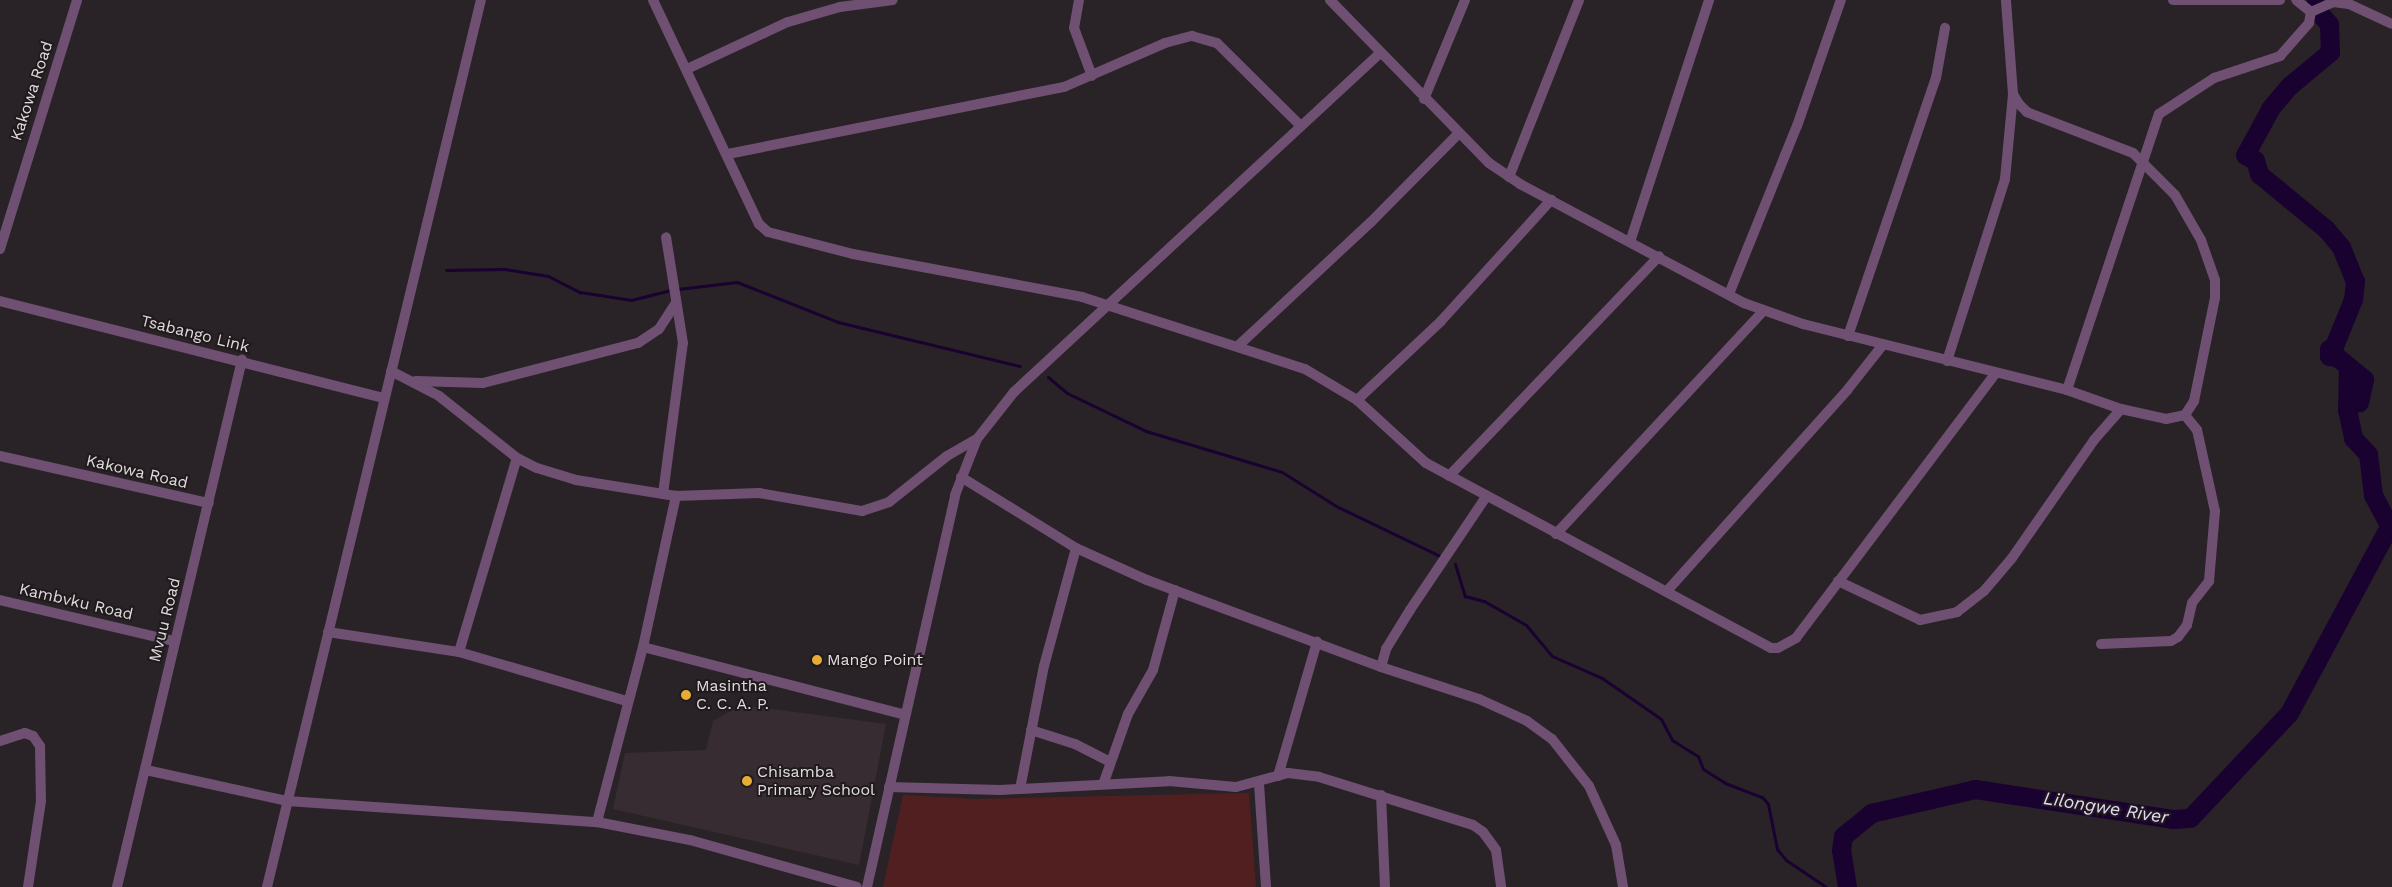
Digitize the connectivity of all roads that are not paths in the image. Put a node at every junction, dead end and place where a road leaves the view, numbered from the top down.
1 (77, 0) edge
2 (481, 0) edge
3 (652, 0) edge
4 (834, 0) edge
5 (893, 0) edge
6 (1078, 0) edge
7 (1330, 0) edge
8 (1465, 0) edge
9 (1579, 0) edge
10 (1709, 0) edge
11 (1841, 0) edge
12 (2006, 0) edge
13 (2173, 0) edge
14 (2280, 0) edge
15 (2296, 0) edge
16 (821, 11) junction
17 (2312, 12) junction
18 (2392, 24) edge
19 (1945, 28) dead end
20 (1379, 54) junction
21 (687, 69) junction
22 (1092, 76) junction
23 (2013, 94) junction
24 (1424, 99) junction
25 (1300, 125) junction
26 (1458, 134) junction
27 (728, 154) junction
28 (2142, 160) junction
29 (1509, 177) junction
30 (1551, 200) junction
31 (666, 236) dead end
32 (1630, 242) junction
33 (0, 249) edge
34 (1659, 256) junction
35 (1729, 294) junction
36 (0, 301) edge
37 (676, 303) junction
38 (1106, 305) junction
39 (1763, 311) junction
40 (1848, 336) junction
41 (1239, 346) junction
42 (1882, 346) junction
43 (242, 360) junction
44 (1947, 361) junction
45 (391, 371) junction
46 (1995, 374) junction
47 (407, 380) junction
48 (2066, 390) junction
49 (383, 398) junction
50 (1357, 400) junction
51 (2121, 409) junction
52 (2184, 415) junction
53 (977, 439) junction
54 (0, 456) edge
55 (518, 458) junction
56 (1449, 476) junction
57 (961, 477) junction
58 (662, 494) junction
59 (676, 496) junction
60 (1486, 497) junction
61 (209, 503) junction
62 (1556, 534) junction
63 (1076, 548) junction
64 (1838, 581) junction
65 (1175, 590) junction
66 (1667, 592) junction
67 (0, 600) edge
68 (328, 632) junction
69 (174, 641) junction
70 (1317, 642) junction
71 (2102, 644) dead end
72 (642, 647) junction
73 (459, 652) junction
74 (1381, 667) junction
75 (628, 701) junction
76 (905, 715) junction
77 (1032, 730) junction
78 (0, 741) edge
79 (1110, 762) junction
80 (146, 770) junction
81 (1278, 776) junction
82 (1104, 782) junction
83 (1259, 784) junction
84 (889, 788) junction
85 (1020, 789) junction
86 (1382, 795) junction
87 (288, 802) junction
88 (597, 822) junction
89 (28, 887) edge
90 (116, 887) edge
91 (267, 887) edge
92 (857, 887) edge
93 (867, 887) edge
94 (1266, 887) edge
95 (1385, 887) edge
96 (1501, 887) edge
97 (1623, 887) edge

1 - 33 street, Kakowa Road
2 - 45 street
3 - 21 street
4 - 16 street
5 - 16 street
6 - 22 street
7 - 20 street
8 - 24 street
9 - 29 street
10 - 32 street
11 - 35 street
12 - 23 street
13 - 14 street
15 - 17 street
16 - 21 street
17 - 18 street
17 - 28 street
19 - 40 street
20 - 24 street
20 - 25 street
21 - 27 street
22 - 25 street
22 - 27 street
23 - 28 street
23 - 44 street
24 - 26 street
25 - 38 street
26 - 29 street
26 - 41 street
27 - 38 street
28 - 48 street
28 - 52 street
29 - 30 street
30 - 32 street
30 - 50 street
31 - 37 street
32 - 34 street
34 - 35 street
34 - 56 street
35 - 39 street
36 - 43 street, Tsabango Link
37 - 47 street
37 - 58 street
38 - 41 street
38 - 53 street
39 - 40 street
39 - 62 street
40 - 42 street
41 - 50 street
42 - 44 street
42 - 66 street
43 - 49 street, Tsabango Link
43 - 61 street, Mvuu Road
44 - 46 street
45 - 47 street
45 - 49 street
46 - 48 street
46 - 64 street
47 - 55 street
48 - 51 street
49 - 68 street
50 - 56 street
51 - 52 street
51 - 64 street
52 - 71 street
53 - 57 street
53 - 59 street
54 - 61 street, Kakowa Road
55 - 58 street
55 - 73 street
56 - 60 street
57 - 63 street
57 - 76 street
58 - 59 street
59 - 72 street
60 - 62 street
60 - 74 street
61 - 69 street, Mvuu Road
62 - 66 street
63 - 65 street
63 - 77 street
64 - 66 street
65 - 70 street
65 - 79 street
67 - 69 street, Kambvku Road
68 - 73 street
68 - 87 street
69 - 80 street, Mvuu Road
70 - 74 street
70 - 81 street
72 - 75 street
72 - 76 street
73 - 75 street
74 - 97 street
75 - 88 street
76 - 84 street
77 - 79 street
77 - 85 street
78 - 89 street
79 - 82 street
80 - 87 street
80 - 90 street, Mvuu Road
81 - 83 street
81 - 86 street
82 - 83 street
82 - 85 street
83 - 94 street
84 - 85 street
84 - 93 street
86 - 95 street
86 - 96 street
87 - 88 street
87 - 91 street
88 - 92 street

